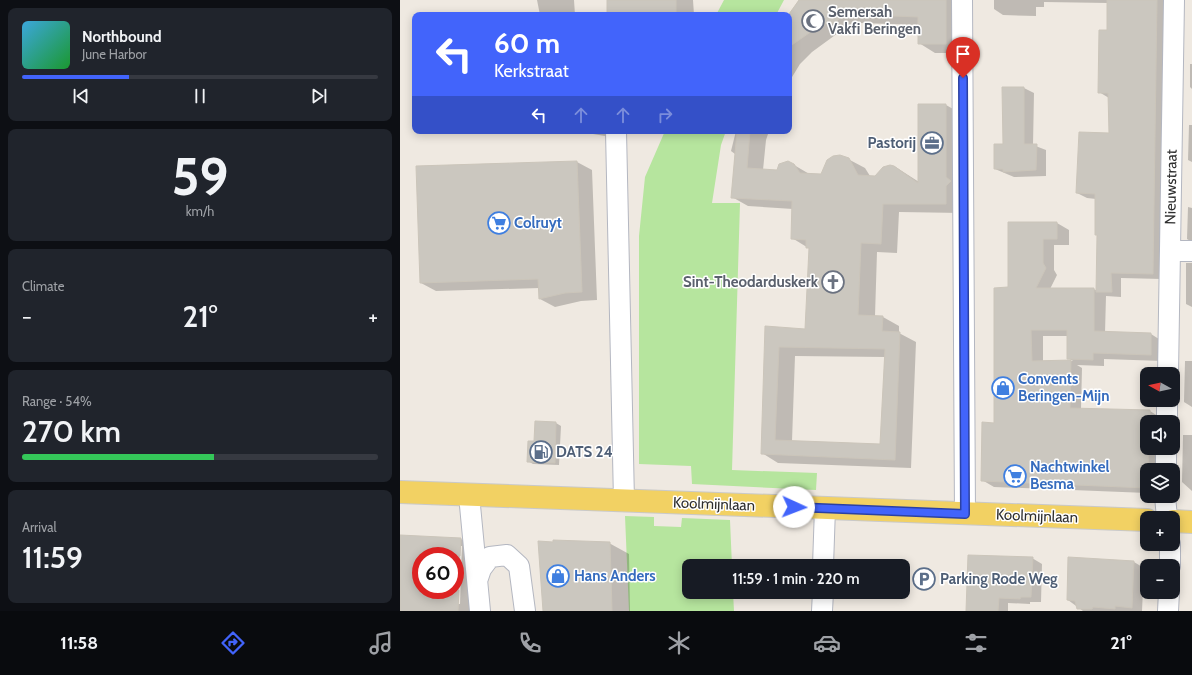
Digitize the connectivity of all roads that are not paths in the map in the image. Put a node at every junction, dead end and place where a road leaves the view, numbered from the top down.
1 (962, 0) edge
2 (1174, 0) edge
3 (616, 134) edge
4 (1170, 251) junction
5 (1192, 251) edge
6 (1168, 367) edge
7 (400, 492) edge
8 (469, 495) junction
9 (624, 501) junction
10 (825, 508) junction
11 (965, 514) junction
12 (1140, 520) edge
13 (1180, 521) edge
14 (1192, 522) edge
15 (823, 559) edge
16 (478, 578) junction
17 (823, 599) edge
18 (1169, 599) edge
19 (480, 611) edge
20 (525, 611) edge
21 (822, 611) edge
22 (1168, 611) edge

1 - 11 street
2 - 4 street, Nieuwstraat
3 - 9 street
4 - 5 street
4 - 6 street, Nieuwstraat
7 - 8 main road, Koolmijnlaan
8 - 9 main road, Koolmijnlaan
8 - 16 street
9 - 10 main road, Koolmijnlaan
10 - 11 main road, Koolmijnlaan
10 - 15 street
11 - 12 main road, Koolmijnlaan
13 - 14 main road
16 - 19 street
16 - 20 street
17 - 21 street
18 - 22 street

